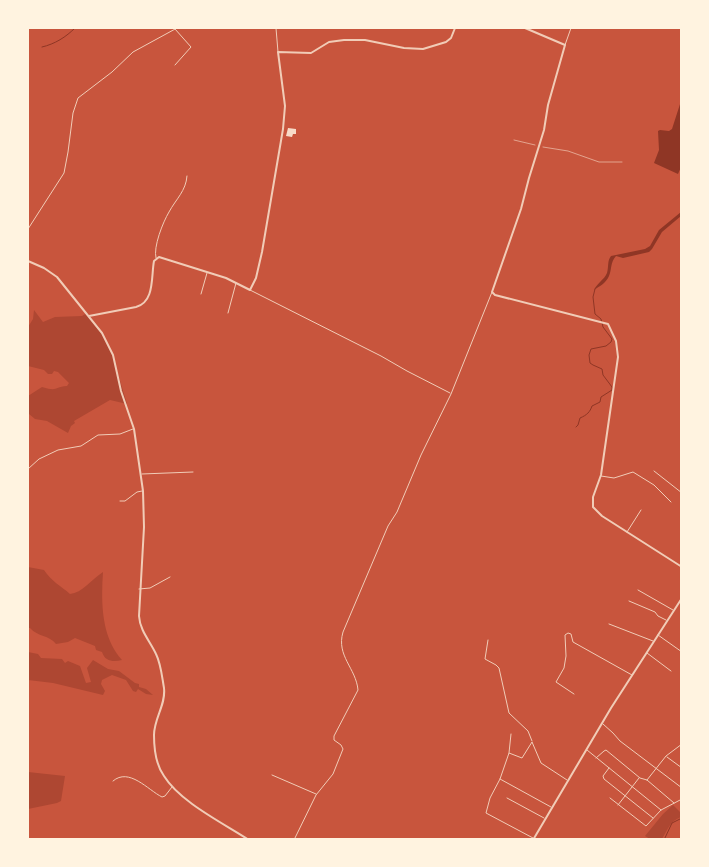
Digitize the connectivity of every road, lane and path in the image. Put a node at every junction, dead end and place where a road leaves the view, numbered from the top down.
1 (176, 28) edge
2 (276, 28) edge
3 (455, 28) edge
4 (525, 28) edge
5 (571, 28) edge
6 (565, 44) junction
7 (278, 52) junction
8 (175, 65) dead end
9 (514, 140) dead end
10 (539, 146) junction
11 (622, 162) dead end
12 (187, 176) dead end
13 (28, 229) edge
14 (156, 258) junction
15 (28, 261) edge
16 (208, 272) junction
17 (236, 283) junction
18 (250, 290) junction
19 (492, 292) junction
20 (201, 294) dead end
21 (228, 312) dead end
22 (89, 316) junction
23 (451, 394) junction
24 (134, 429) junction
25 (28, 469) edge
26 (654, 471) dead end
27 (192, 472) dead end
28 (141, 474) junction
29 (601, 476) junction
30 (143, 491) junction
31 (682, 493) edge
32 (120, 501) dead end
33 (671, 502) dead end
34 (641, 510) dead end
35 (627, 532) junction
36 (682, 568) edge
37 (170, 577) dead end
38 (139, 589) junction
39 (638, 590) dead end
40 (681, 600) edge
41 (629, 601) dead end
42 (674, 610) junction
43 (666, 621) junction
44 (609, 624) dead end
45 (658, 634) junction
46 (488, 640) dead end
47 (654, 641) junction
48 (647, 652) junction
49 (682, 652) edge
50 (671, 671) dead end
51 (632, 675) junction
52 (574, 694) dead end
53 (602, 724) junction
54 (511, 734) dead end
55 (532, 742) junction
56 (682, 744) edge
57 (587, 750) junction
58 (510, 753) junction
59 (666, 756) junction
60 (596, 758) junction
61 (682, 763) edge
62 (678, 766) junction
63 (610, 768) junction
64 (656, 768) junction
65 (682, 768) edge
66 (272, 775) dead end
67 (640, 778) junction
68 (500, 779) junction
69 (568, 780) junction
70 (647, 780) junction
71 (113, 781) dead end
72 (633, 786) junction
73 (172, 787) junction
74 (682, 788) edge
75 (316, 794) junction
76 (625, 796) junction
77 (507, 798) dead end
78 (610, 798) dead end
79 (682, 799) edge
80 (674, 803) junction
81 (618, 804) junction
82 (552, 807) junction
83 (661, 810) junction
84 (545, 818) junction
85 (653, 818) junction
86 (533, 839) edge
87 (249, 840) edge
88 (294, 840) edge

1 - 8 street
1 - 13 street
2 - 7 street
3 - 7 street
4 - 6 street
5 - 6 street
6 - 10 street
7 - 18 street
9 - 10 path
10 - 11 path
10 - 19 street
12 - 14 street
14 - 16 street
14 - 22 street
15 - 22 street
16 - 17 street
16 - 20 street
17 - 18 street
17 - 21 street
18 - 23 street
19 - 23 street
19 - 29 street
22 - 24 street
23 - 75 street
24 - 25 street
24 - 28 street
26 - 31 street
27 - 28 street
28 - 30 street
29 - 33 street
29 - 35 street
30 - 32 street
30 - 38 street
34 - 35 street
35 - 36 street
37 - 38 street
38 - 73 street
39 - 42 street
40 - 42 street
41 - 43 street
42 - 43 street
43 - 45 street
44 - 47 street
45 - 47 street
45 - 49 street
46 - 55 street
47 - 48 street
48 - 50 street
48 - 51 street
51 - 52 street
51 - 53 street
53 - 57 street
53 - 64 street
54 - 58 street
55 - 58 street
55 - 69 street
56 - 59 street
57 - 60 street
57 - 69 street
58 - 68 street
59 - 62 street
59 - 64 street
60 - 63 street
60 - 67 street
61 - 62 street
62 - 65 street
63 - 72 street
63 - 76 street
64 - 70 street
64 - 74 street
66 - 75 street
67 - 70 street
67 - 72 street
68 - 82 street
68 - 86 street
69 - 82 street
70 - 80 street
71 - 73 street
72 - 76 street
72 - 83 street
73 - 87 street
75 - 88 street
76 - 81 street
76 - 85 street
77 - 84 street
78 - 81 street
79 - 80 street
80 - 83 street
81 - 85 street
82 - 84 street
83 - 85 street
84 - 86 street

